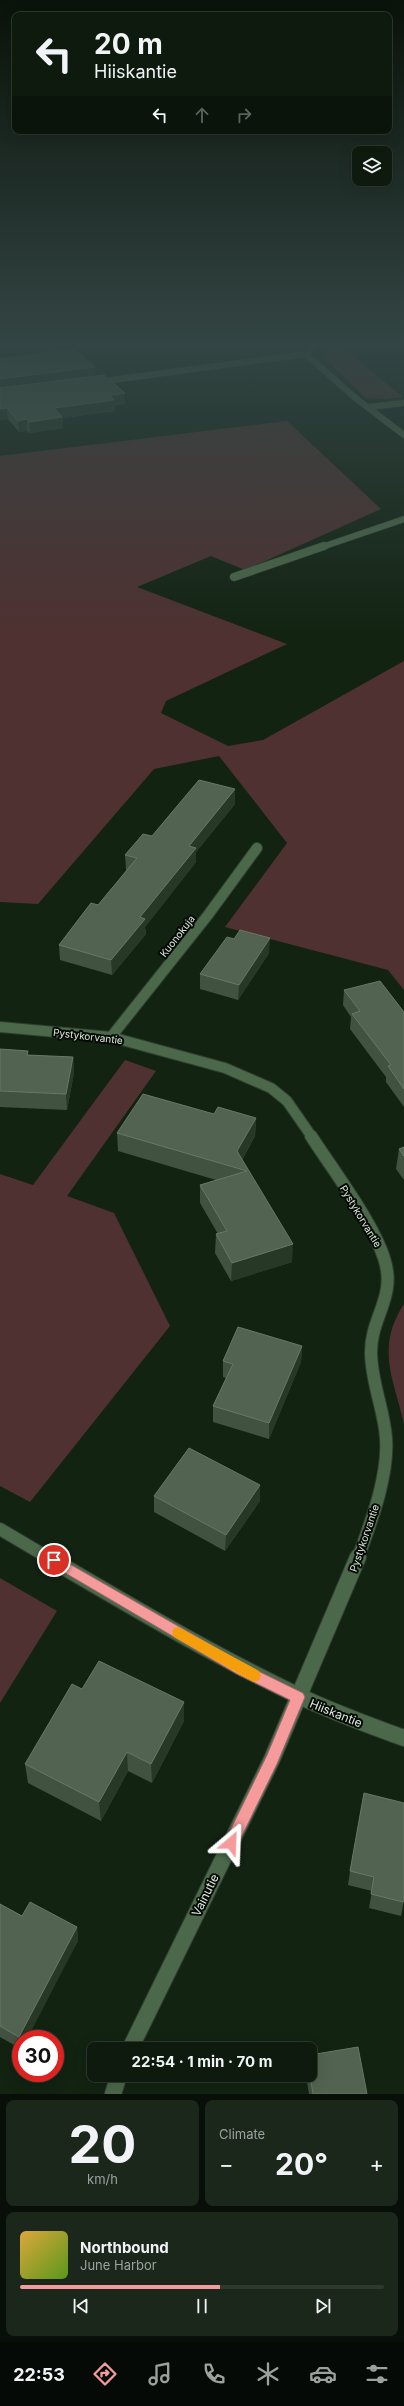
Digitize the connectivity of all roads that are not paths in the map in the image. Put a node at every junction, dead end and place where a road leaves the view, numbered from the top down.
1 (404, 520) edge
2 (234, 577) dead end
3 (257, 848) dead end
4 (0, 1027) edge
5 (111, 1037) junction
6 (0, 1529) edge
7 (298, 1697) junction
8 (404, 1738) edge
9 (133, 2042) edge
10 (117, 2082) edge
11 (113, 2094) edge

1 - 2 street
3 - 5 street, Kuonokuja
4 - 5 street, Pystykorvantie
5 - 7 street, Pystykorvantie
6 - 7 street, Hiiskantie
7 - 8 street, Hiiskantie
7 - 9 street, Vainutie
10 - 11 street

